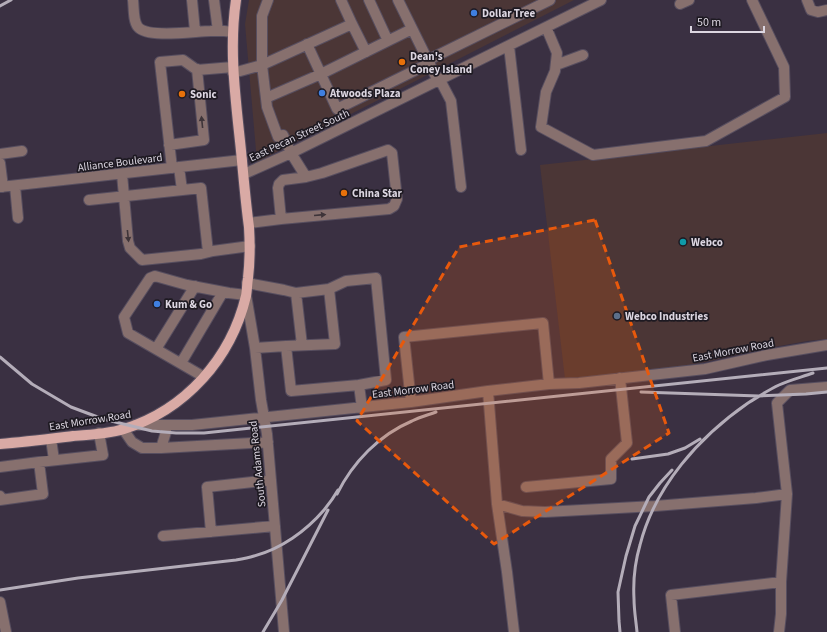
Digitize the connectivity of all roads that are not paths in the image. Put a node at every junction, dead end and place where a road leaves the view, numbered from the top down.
1 (134, 0) edge
2 (192, 0) edge
3 (214, 0) edge
4 (236, 0) edge
5 (268, 0) edge
6 (342, 0) edge
7 (369, 0) edge
8 (398, 0) edge
9 (550, 0) edge
10 (601, 0) edge
11 (752, 0) edge
12 (807, 0) edge
13 (581, 4) edge
14 (827, 10) edge
15 (352, 24) junction
16 (546, 27) junction
17 (412, 29) junction
18 (196, 31) junction
19 (218, 31) junction
20 (233, 32) junction
21 (388, 41) junction
22 (307, 44) junction
23 (508, 46) junction
24 (366, 52) junction
25 (583, 55) dead end
26 (429, 62) junction
27 (262, 65) junction
28 (556, 65) junction
29 (197, 69) junction
30 (233, 70) junction
31 (321, 74) junction
32 (439, 80) junction
33 (266, 98) junction
34 (170, 145) junction
35 (521, 150) dead end
36 (22, 152) dead end
37 (291, 153) junction
38 (0, 154) edge
39 (242, 160) junction
40 (0, 163) edge
41 (176, 167) junction
42 (122, 174) junction
43 (244, 174) junction
44 (306, 177) junction
45 (15, 186) junction
46 (2, 187) edge
47 (461, 187) dead end
48 (182, 190) junction
49 (124, 197) junction
50 (89, 200) dead end
51 (18, 218) dead end
52 (281, 219) junction
53 (249, 223) junction
54 (250, 246) junction
55 (208, 252) junction
56 (247, 283) junction
57 (195, 286) junction
58 (329, 289) junction
59 (223, 292) junction
60 (296, 293) junction
61 (246, 295) junction
62 (302, 345) junction
63 (827, 345) edge
64 (286, 346) junction
65 (255, 348) junction
66 (156, 349) junction
67 (181, 363) junction
68 (204, 377) junction
69 (620, 378) junction
70 (549, 384) junction
71 (359, 385) junction
72 (827, 387) edge
73 (488, 391) junction
74 (411, 402) junction
75 (362, 408) junction
76 (264, 417) junction
77 (135, 425) junction
78 (166, 425) junction
79 (123, 429) junction
80 (99, 433) junction
81 (51, 439) junction
82 (268, 442) junction
83 (0, 444) edge
84 (161, 448) junction
85 (54, 460) junction
86 (39, 462) junction
87 (0, 467) edge
88 (271, 480) junction
89 (526, 487) dead end
90 (787, 494) junction
91 (0, 496) edge
92 (497, 504) junction
93 (275, 526) junction
94 (211, 532) junction
95 (163, 536) dead end
96 (781, 582) junction
97 (0, 602) edge
98 (6, 632) edge
99 (284, 632) edge
100 (514, 632) edge
101 (675, 632) edge
102 (780, 632) edge

1 - 18 street
2 - 18 street
3 - 19 street
4 - 20 main road, South Adams Road
5 - 27 street
6 - 15 street
7 - 21 street
8 - 17 street
9 - 26 street
10 - 13 street, East Pecan Street South
11 - 28 street
12 - 14 street
13 - 16 street, East Pecan Street South
15 - 22 street
15 - 24 street
16 - 23 street, East Pecan Street South
16 - 28 street
17 - 21 street
17 - 26 street
18 - 19 street
19 - 20 street
20 - 30 main road, South Adams Road
21 - 24 street
22 - 27 street
22 - 31 street
23 - 32 street, East Pecan Street South
23 - 35 street
24 - 31 street
25 - 28 street
26 - 31 street
26 - 32 street
27 - 30 street
27 - 33 street
29 - 30 street
34 -> 29 street
29 - 34 street
30 - 39 main road, South Adams Road
31 - 33 street
32 - 37 street, East Pecan Street South
32 - 47 street
33 - 37 street
34 - 41 street
36 - 38 street
37 - 43 street, East Pecan Street South
37 - 44 street
39 - 41 street, Alliance Boulevard
39 - 43 main road, South Adams Road
40 - 46 street
41 - 42 street, Alliance Boulevard
41 - 48 street
42 - 45 street, Alliance Boulevard
42 - 49 street
43 - 53 main road, South Adams Road
44 - 52 street
52 -> 44 street
45 - 46 street, Alliance Boulevard
45 - 51 street
48 - 49 street
48 - 55 street
49 - 50 street
49 -> 55 street
52 - 53 street
53 - 54 main road, South Adams Road
54 - 55 street
54 - 56 main road, South Adams Road
56 - 60 street
56 - 61 main road, South Adams Road
57 - 59 street
57 - 66 street
57 - 66 street
58 - 60 street
58 - 62 street
58 - 71 street
59 - 61 street
59 - 67 street
60 - 62 street
61 - 65 street, South Adams Road
61 - 68 main road, South Adams Road
62 - 64 street
63 - 69 street, East Morrow Road
64 - 65 street
64 - 71 street
65 - 76 street, South Adams Road
66 - 67 street
67 - 68 street
68 - 77 main road, South Adams Road
69 - 70 street, East Morrow Road
69 - 89 street
70 - 73 street, East Morrow Road
70 - 74 street
71 - 75 street
72 - 90 street
73 - 74 street, East Morrow Road
73 - 92 street
74 - 75 street, East Morrow Road
75 - 76 street, East Morrow Road
76 - 78 street, East Morrow Road
76 - 82 street, South Adams Road
77 - 78 street, East Morrow Road
77 - 79 main road, East Morrow Road
78 - 84 street
79 - 80 main road, East Morrow Road
79 - 84 street
80 - 81 main road, East Morrow Road
80 - 85 street
81 - 83 main road, East Morrow Road
81 - 85 street
82 - 84 street
82 - 88 street, South Adams Road
85 - 86 street
86 - 87 street
86 - 91 street
88 - 93 street, South Adams Road
88 - 94 street
90 - 92 street
90 - 96 street
92 - 100 street
93 - 94 street
93 - 99 street, South Adams Road
94 - 95 street
96 - 101 street
96 - 102 street
97 - 98 street

